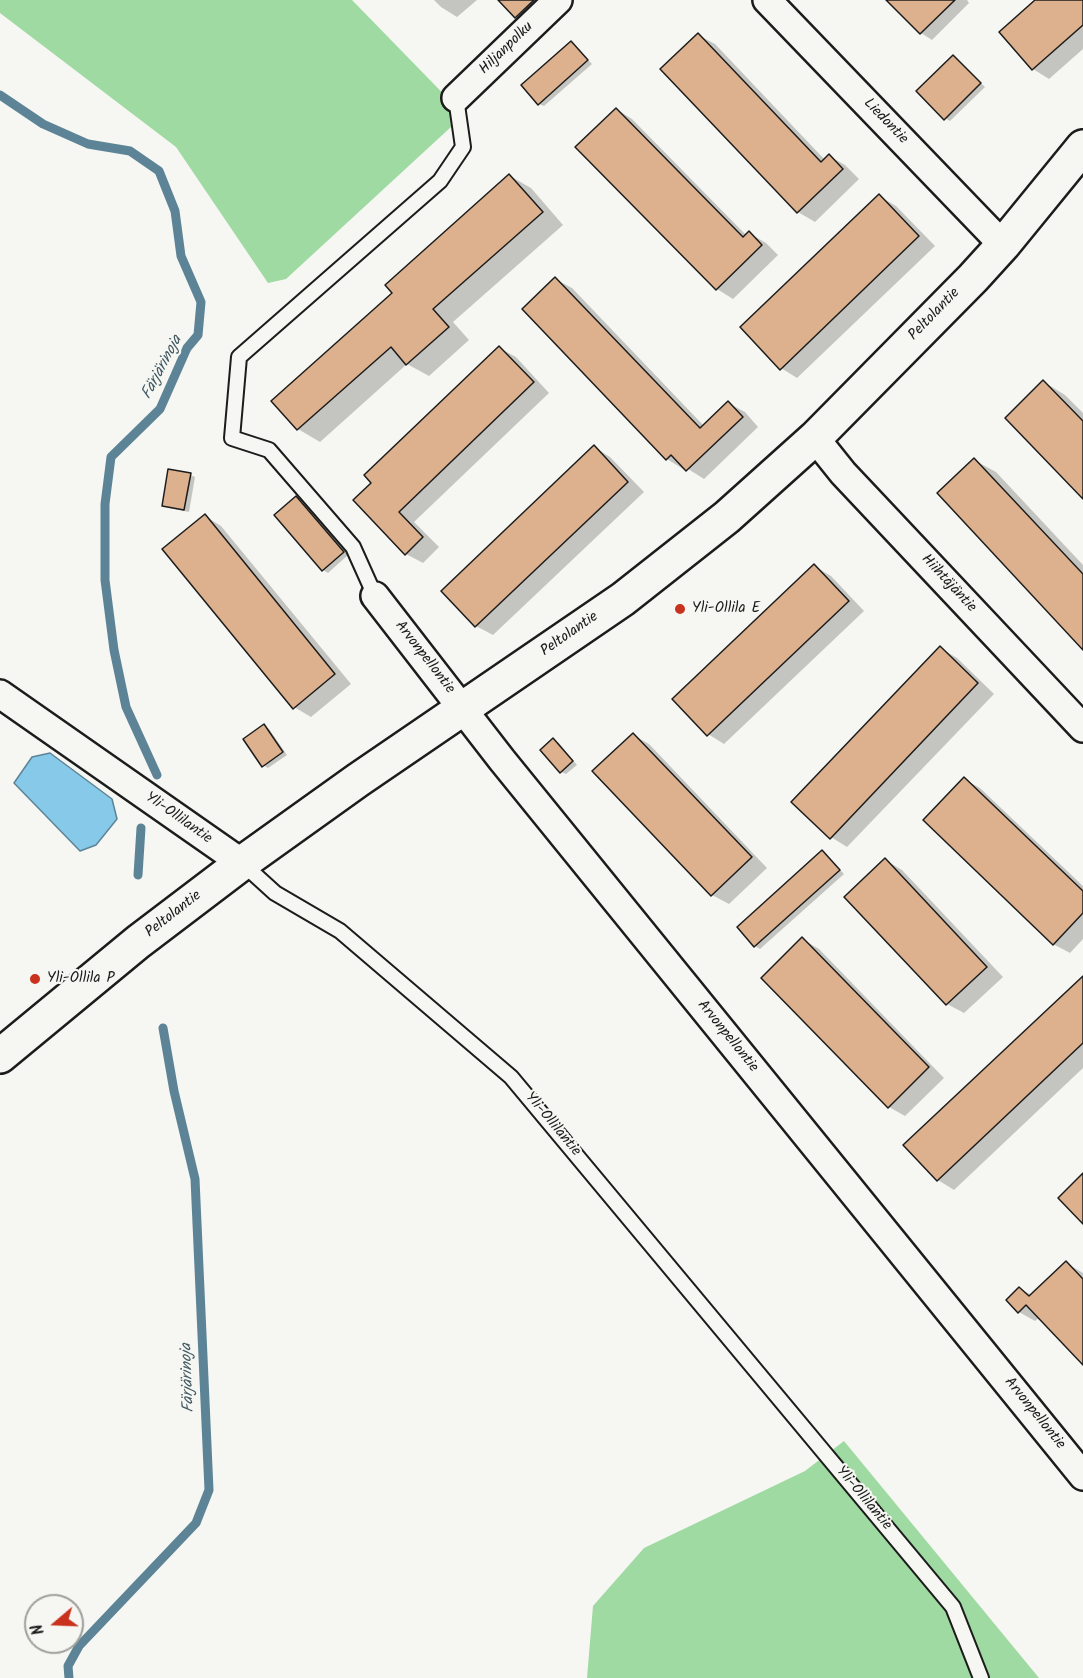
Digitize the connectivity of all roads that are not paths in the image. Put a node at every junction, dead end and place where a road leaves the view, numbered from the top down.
1 (558, 0) edge
2 (767, 0) edge
3 (456, 98) joint
4 (1083, 147) edge
5 (1003, 244) junction
6 (815, 438) junction
7 (375, 596) joint
8 (0, 694) edge
9 (463, 708) junction
10 (1083, 728) edge
11 (242, 863) junction
12 (0, 1056) edge
13 (1083, 1476) edge
14 (981, 1678) edge

1 - 3 street, Hiljanpolku
2 - 5 street, Liedontie
3 - 7 lane
4 - 5 main road, Peltolantie
5 - 6 main road, Peltolantie
6 - 9 main road, Peltolantie
6 - 10 street, Hiihtäjäntie
7 - 9 street, Arvonpellontie
8 - 11 street, Yli-Ollilantie
9 - 11 main road, Peltolantie
9 - 13 street, Arvonpellontie
11 - 12 main road, Peltolantie
11 - 14 lane, Yli-Ollilantie

